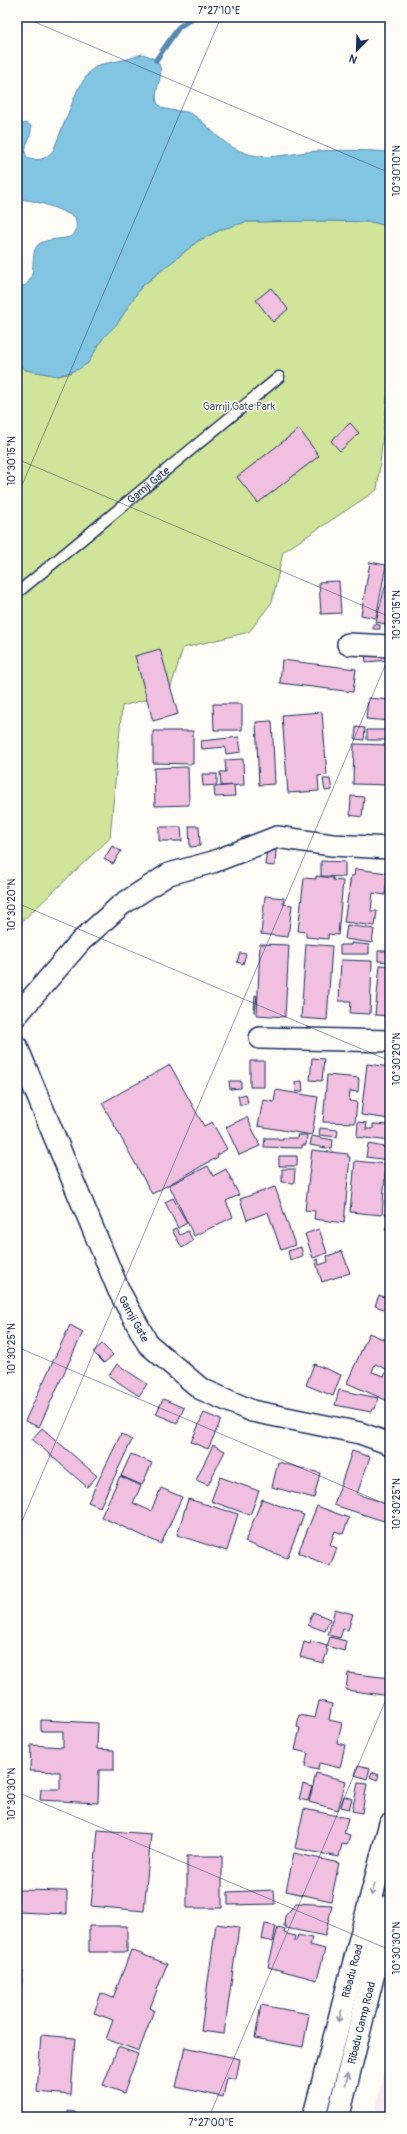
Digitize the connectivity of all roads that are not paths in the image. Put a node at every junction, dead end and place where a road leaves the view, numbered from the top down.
1 (279, 377) dead end
2 (17, 593) edge
3 (348, 644) dead end
4 (390, 646) edge
5 (390, 848) edge
6 (17, 1015) edge
7 (260, 1038) dead end
8 (390, 1041) edge
9 (17, 1047) edge
10 (390, 1444) edge
11 (390, 1825) edge
12 (390, 1906) edge
13 (314, 2117) edge
14 (338, 2117) edge

1 - 2 lane, Gamji Gate
3 - 4 street
5 - 6 street
7 - 8 street
9 - 10 street, Gamji Gate
11 -> 13 main road, Ribadu Road
14 -> 12 main road, Ribadu Camp Road

